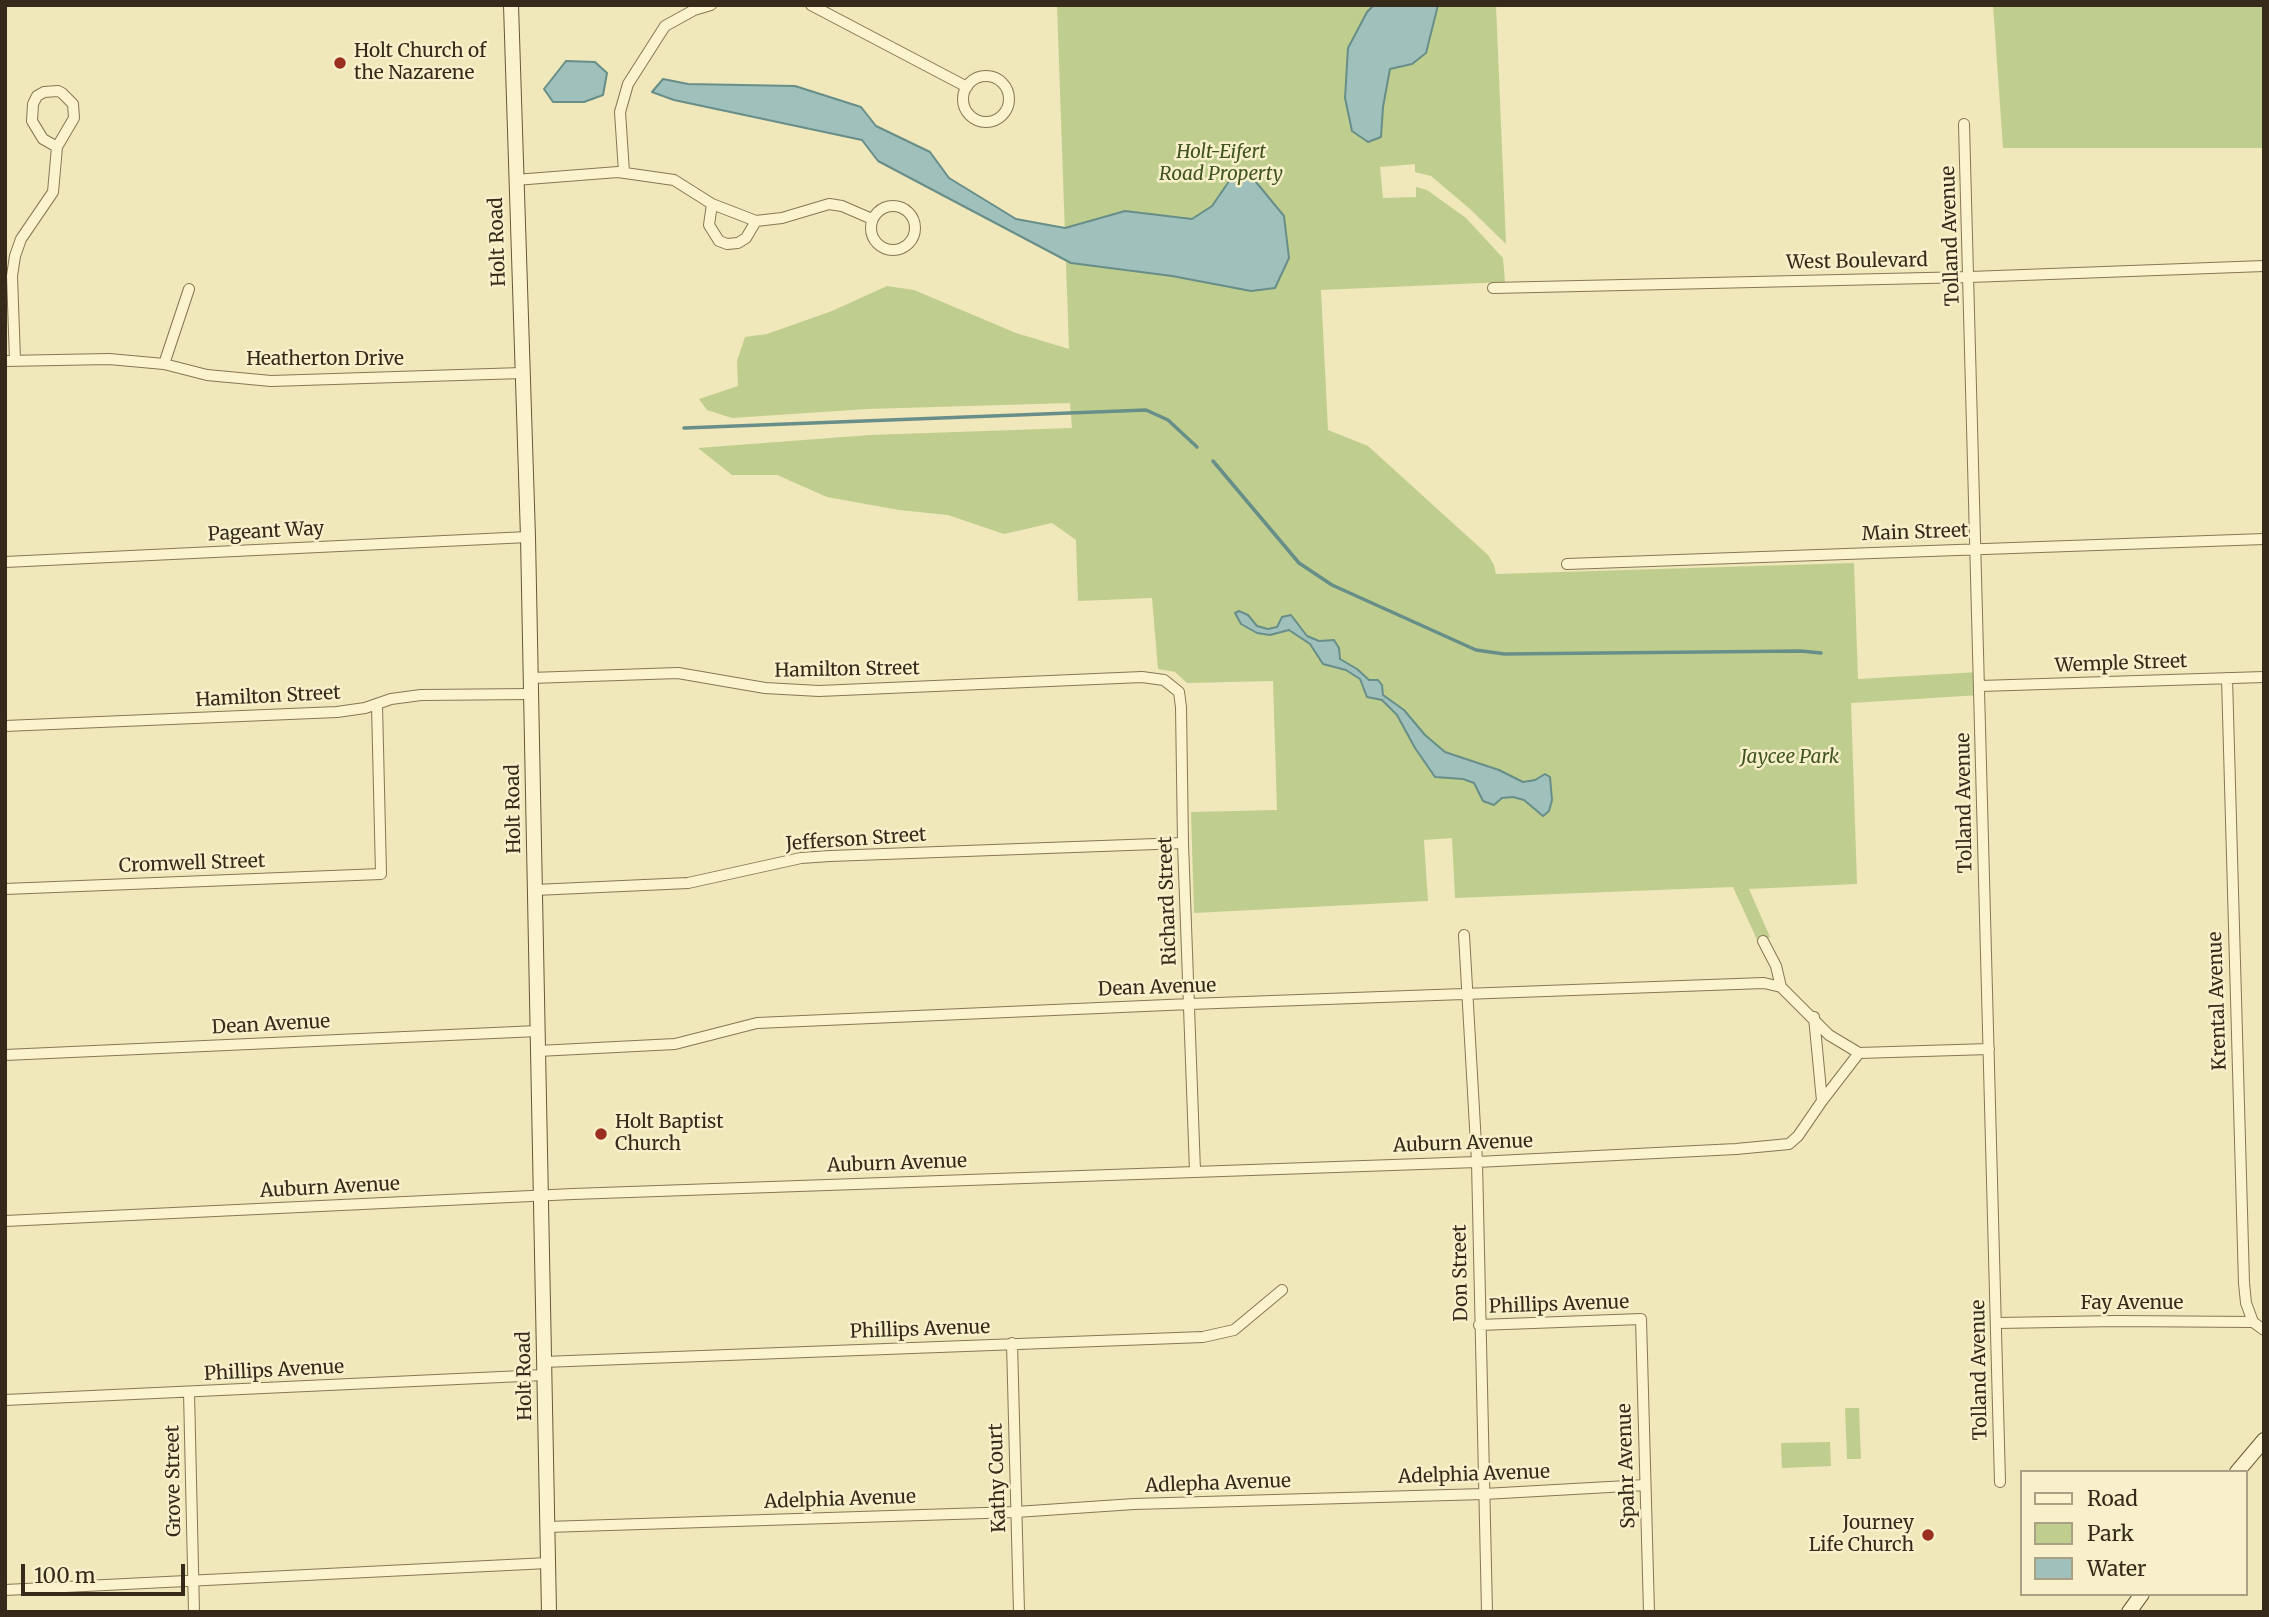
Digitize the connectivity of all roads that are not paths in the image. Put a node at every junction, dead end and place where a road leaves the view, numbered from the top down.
1 (511, 5) edge
2 (711, 5) edge
3 (811, 5) edge
4 (967, 87) junction
5 (1965, 124) dead end
6 (57, 147) junction
7 (624, 172) junction
8 (515, 180) junction
9 (712, 204) junction
10 (872, 219) junction
11 (756, 221) junction
12 (2264, 266) edge
13 (1970, 277) junction
14 (1493, 288) dead end
15 (189, 289) dead end
16 (10, 361) edge
17 (164, 364) junction
18 (522, 373) junction
19 (528, 537) junction
20 (2264, 539) edge
21 (1976, 548) junction
22 (5, 562) edge
23 (1567, 564) dead end
24 (2264, 677) edge
25 (530, 678) junction
26 (2227, 678) junction
27 (1164, 680) joint
28 (1980, 686) junction
29 (531, 694) junction
30 (377, 705) junction
31 (5, 726) edge
32 (1183, 843) junction
33 (5, 889) edge
34 (535, 890) junction
35 (1464, 935) dead end
36 (1763, 941) dead end
37 (1781, 987) junction
38 (1467, 994) junction
39 (1190, 1004) junction
40 (1814, 1017) junction
41 (538, 1031) junction
42 (1989, 1049) junction
43 (538, 1051) junction
44 (1859, 1053) junction
45 (5, 1055) edge
46 (1822, 1101) junction
47 (1477, 1161) junction
48 (1195, 1171) junction
49 (541, 1196) junction
50 (5, 1221) edge
51 (1282, 1290) dead end
52 (1640, 1320) joint
53 (2253, 1322) junction
54 (1997, 1323) junction
55 (1479, 1325) junction
56 (2264, 1330) edge
57 (1012, 1343) junction
58 (544, 1369) junction
59 (189, 1392) junction
60 (5, 1400) edge
61 (2264, 1440) edge
62 (2240, 1470) edge
63 (2000, 1482) dead end
64 (1645, 1485) junction
65 (1484, 1493) junction
66 (1303, 1499) joint
67 (1134, 1504) joint
68 (1016, 1512) junction
69 (547, 1527) junction
70 (548, 1563) junction
71 (194, 1582) junction
72 (5, 1590) edge
73 (2141, 1596) edge
74 (194, 1612) edge
75 (549, 1612) edge
76 (1019, 1612) edge
77 (1487, 1612) edge
78 (1649, 1612) edge
79 (2129, 1612) edge

1 - 8 main road, Holt Road
2 - 7 street
3 - 4 street
4 - 4 street
5 - 13 street, Tolland Avenue
6 - 6 street
6 - 16 street
7 - 8 street
7 - 9 street
8 - 18 main road, Holt Road
9 - 11 street
9 - 11 street
10 - 10 street
10 - 11 street
12 - 13 street, West Boulevard
13 - 14 street, West Boulevard
13 - 21 street, Tolland Avenue
15 - 17 street
16 - 17 street, Heatherton Drive
17 - 18 street, Heatherton Drive
18 - 19 main road, Holt Road
19 - 22 street, Pageant Way
19 - 25 main road, Holt Road
20 - 21 street, Main Street
21 - 23 street, Main Street
21 - 28 street, Tolland Avenue
24 - 26 street, Wemple Street
25 - 27 street, Hamilton Street
25 - 29 main road, Holt Road
26 - 28 street, Wemple Street
26 - 53 street, Krental Avenue
27 - 32 street, Richard Street
28 - 42 street, Tolland Avenue
29 - 30 street, Hamilton Street
29 - 34 main road, Holt Road
30 - 31 street, Hamilton Street
30 - 33 street, Cromwell Street
32 - 34 street, Jefferson Street
32 - 39 street, Richard Street
34 - 41 main road, Holt Road
35 - 38 street, Don Street
36 - 37 street
37 - 38 street, Dean Avenue
37 - 40 street
38 - 39 street, Dean Avenue
38 - 47 street, Don Street
39 - 43 street, Dean Avenue
39 - 48 street, Richard Street
40 - 44 street
40 - 46 street
41 - 43 main road, Holt Road
41 - 45 street, Dean Avenue
42 - 44 street
42 - 54 street, Tolland Avenue
43 - 49 main road, Holt Road
44 - 46 street
46 - 47 street, Auburn Avenue
47 - 48 street, Auburn Avenue
47 - 55 street, Don Street
48 - 49 street, Auburn Avenue
49 - 50 street, Auburn Avenue
49 - 58 main road, Holt Road
51 - 57 street, Phillips Avenue
52 - 55 street, Phillips Avenue
52 - 64 street, Spahr Avenue
53 - 54 street, Fay Avenue
53 - 56 street
54 - 63 street, Tolland Avenue
55 - 65 street, Don Street
57 - 58 street, Phillips Avenue
57 - 68 street, Kathy Court
58 - 59 street, Phillips Avenue
58 - 69 main road, Holt Road
59 - 60 street, Phillips Avenue
59 - 71 street, Grove Street
61 - 62 main road
64 - 65 street, Adelphia Avenue
64 - 78 street, Spahr Avenue
65 - 66 street, Adelphia Avenue
65 - 77 street, Don Street
66 - 67 street, Adlepha Avenue
67 - 68 street, Adelphia Avenue
68 - 69 street, Adelphia Avenue
68 - 76 street, Kathy Court
69 - 70 main road, Holt Road
70 - 71 street
70 - 75 main road, Holt Road
71 - 72 street
71 - 74 street, Grove Street
73 - 79 main road

